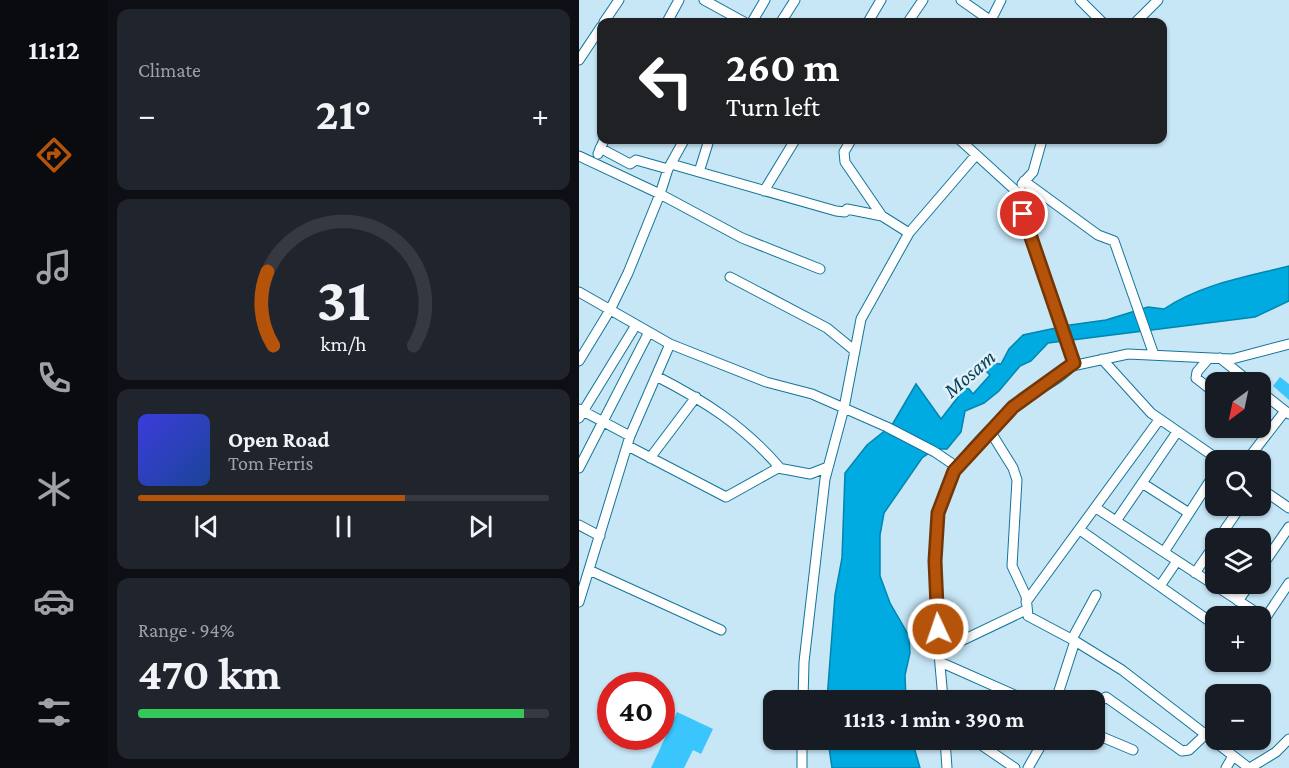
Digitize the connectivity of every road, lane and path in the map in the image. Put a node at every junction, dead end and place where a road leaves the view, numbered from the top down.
1 (619, 0) edge
2 (679, 0) edge
3 (704, 0) edge
4 (765, 0) edge
5 (795, 0) edge
6 (881, 0) edge
7 (923, 0) edge
8 (961, 0) edge
9 (1001, 0) edge
10 (1084, 1) edge
11 (1157, 1) edge
12 (608, 18) edge
13 (669, 18) edge
14 (737, 18) edge
15 (754, 18) edge
16 (784, 18) edge
17 (870, 18) edge
18 (911, 18) edge
19 (986, 18) edge
20 (993, 18) edge
21 (1099, 18) edge
22 (1141, 18) edge
23 (597, 33) edge
24 (579, 60) edge
25 (602, 144) edge
26 (682, 144) edge
27 (708, 144) edge
28 (793, 144) edge
29 (849, 144) edge
30 (964, 144) edge
31 (1041, 144) edge
32 (976, 155) junction
33 (579, 156) edge
34 (594, 162) junction
35 (670, 166) junction
36 (699, 172) junction
37 (1025, 181) junction
38 (764, 191) junction
39 (1016, 191) junction
40 (660, 194) junction
41 (882, 216) junction
42 (909, 233) junction
43 (820, 269) dead end
44 (730, 277) dead end
45 (580, 295) edge
46 (610, 310) junction
47 (636, 325) junction
48 (649, 332) junction
49 (670, 344) junction
50 (1289, 344) edge
51 (855, 351) junction
52 (1154, 355) junction
53 (1209, 358) junction
54 (1220, 358) junction
55 (1102, 359) junction
56 (579, 361) edge
57 (1073, 364) junction
58 (1238, 372) edge
59 (656, 376) junction
60 (1205, 385) edge
61 (696, 397) junction
62 (1271, 400) edge
63 (844, 408) junction
64 (1287, 412) edge
65 (580, 413) edge
66 (1159, 420) junction
67 (603, 423) junction
68 (1271, 425) edge
69 (990, 431) junction
70 (1177, 432) junction
71 (629, 441) junction
72 (1205, 451) edge
73 (650, 458) junction
74 (828, 467) junction
75 (957, 467) junction
76 (579, 468) edge
77 (780, 468) junction
78 (1142, 483) junction
79 (1205, 488) edge
80 (1271, 496) edge
81 (1097, 508) junction
82 (1289, 508) edge
83 (1189, 513) junction
84 (1116, 521) junction
85 (579, 525) edge
86 (1289, 527) edge
87 (1080, 530) junction
88 (600, 536) junction
89 (1164, 552) junction
90 (1271, 553) edge
91 (1205, 558) edge
92 (1177, 561) junction
93 (589, 570) junction
94 (1195, 573) junction
95 (1289, 583) edge
96 (1160, 586) junction
97 (1243, 594) edge
98 (1096, 595) dead end
99 (1238, 601) junction
100 (579, 602) edge
101 (1026, 606) junction
102 (1244, 606) edge
103 (1271, 609) edge
104 (1205, 618) edge
105 (721, 630) dead end
106 (1073, 640) junction
107 (940, 651) junction
108 (940, 662) junction
109 (803, 690) edge
110 (942, 690) edge
111 (1003, 690) edge
112 (1059, 690) edge
113 (1105, 697) edge
114 (1205, 735) joint
115 (1105, 738) edge
116 (1289, 739) edge
117 (802, 750) edge
118 (946, 750) edge
119 (989, 750) edge
120 (1038, 750) edge
121 (1133, 750) dead end
122 (1225, 750) edge
123 (1233, 756) junction
124 (802, 768) edge
125 (947, 768) edge
126 (1015, 768) edge
127 (1028, 768) edge
128 (1226, 768) edge
129 (1249, 768) edge

1 - 12 street
2 - 13 street
3 - 14 street
4 - 15 street
5 - 16 street
6 - 17 street
7 - 18 street
8 - 19 street
9 - 20 street
10 - 21 street
11 - 22 street
23 - 24 street
25 - 34 street
25 - 35 street
26 - 35 street
27 - 36 street
28 - 38 street
29 - 41 street
30 - 32 street
31 - 37 street
32 - 39 street
32 - 42 street
33 - 34 street
34 - 40 street
35 - 36 street
35 - 40 street
36 - 38 street
37 - 39 street
37 - 52 street
38 - 41 street
39 - 57 street
40 - 43 street
40 - 46 street
41 - 42 street
42 - 51 street
44 - 51 street
45 - 46 street
46 - 47 street
46 - 56 street
47 - 48 street
47 - 65 street
48 - 49 street
48 - 67 street
49 - 59 street
49 - 63 street
50 - 54 street
51 - 63 street
52 - 53 street
52 - 55 street
53 - 54 street
53 - 60 street
54 - 58 street
55 - 57 street
55 - 66 street
57 - 69 street
59 - 61 street
59 - 71 street
61 - 73 street
61 - 77 street
62 - 64 street
63 - 74 street
63 - 75 street
64 - 68 street
65 - 67 street
66 - 70 street
66 - 81 street
67 - 71 street
67 - 76 street
69 - 75 street
69 - 101 street
70 - 72 street
70 - 78 street
71 - 73 street
71 - 88 street
73 - 77 street
74 - 77 street
74 - 109 street
75 - 107 street
78 - 83 street
78 - 84 street
79 - 83 street
80 - 82 street
81 - 84 street
81 - 87 street
83 - 89 street
84 - 89 street
85 - 88 street
86 - 90 street
87 - 96 street
87 - 101 street
88 - 93 street
89 - 92 street
91 - 94 street
92 - 94 street
92 - 96 street
93 - 100 street
93 - 105 street
94 - 99 street
95 - 103 street
96 - 104 street
97 - 99 street
98 - 106 street
99 - 102 street
101 - 106 street
101 - 107 street
106 - 112 street
106 - 114 street
107 - 108 street
108 - 110 street
108 - 111 street
113 - 114 street
115 - 121 street
116 - 129 street
117 - 124 street
118 - 125 street
119 - 126 street
120 - 127 street
122 - 123 street
123 - 128 street
123 - 129 street

